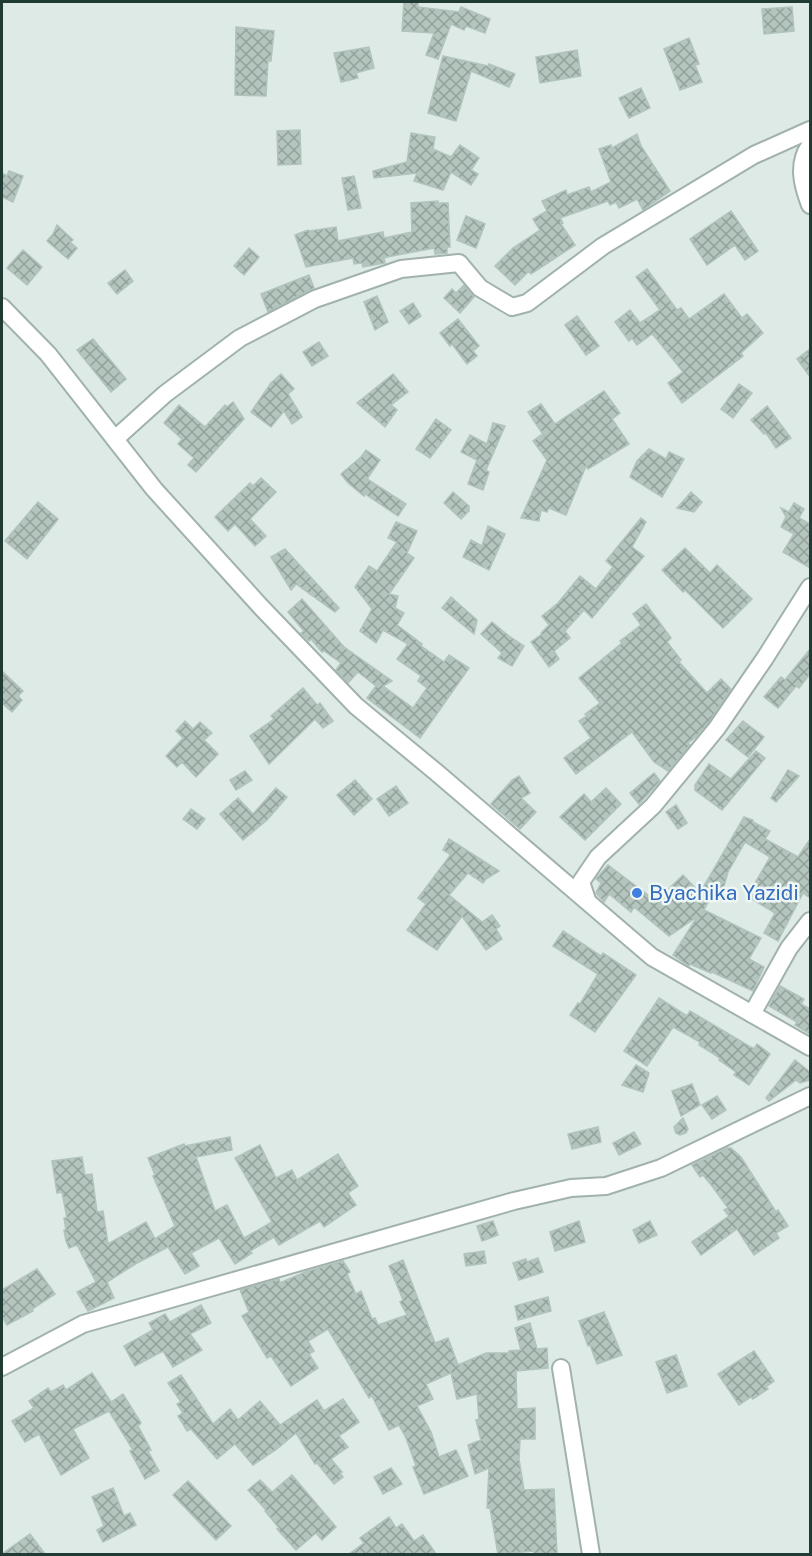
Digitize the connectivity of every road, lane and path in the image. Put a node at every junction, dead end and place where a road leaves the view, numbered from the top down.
1 (810, 130) edge
2 (810, 145) edge
3 (810, 205) edge
4 (2, 307) edge
5 (115, 439) junction
6 (810, 587) edge
7 (589, 904) junction
8 (810, 921) edge
9 (752, 1014) junction
10 (810, 1047) edge
11 (810, 1096) edge
12 (2, 1366) edge
13 (561, 1368) dead end
14 (591, 1554) edge

1 - 5 street
2 - 3 street
4 - 5 street
5 - 7 street
6 - 7 street
7 - 9 street
8 - 9 street
9 - 10 street
11 - 12 street
13 - 14 street

